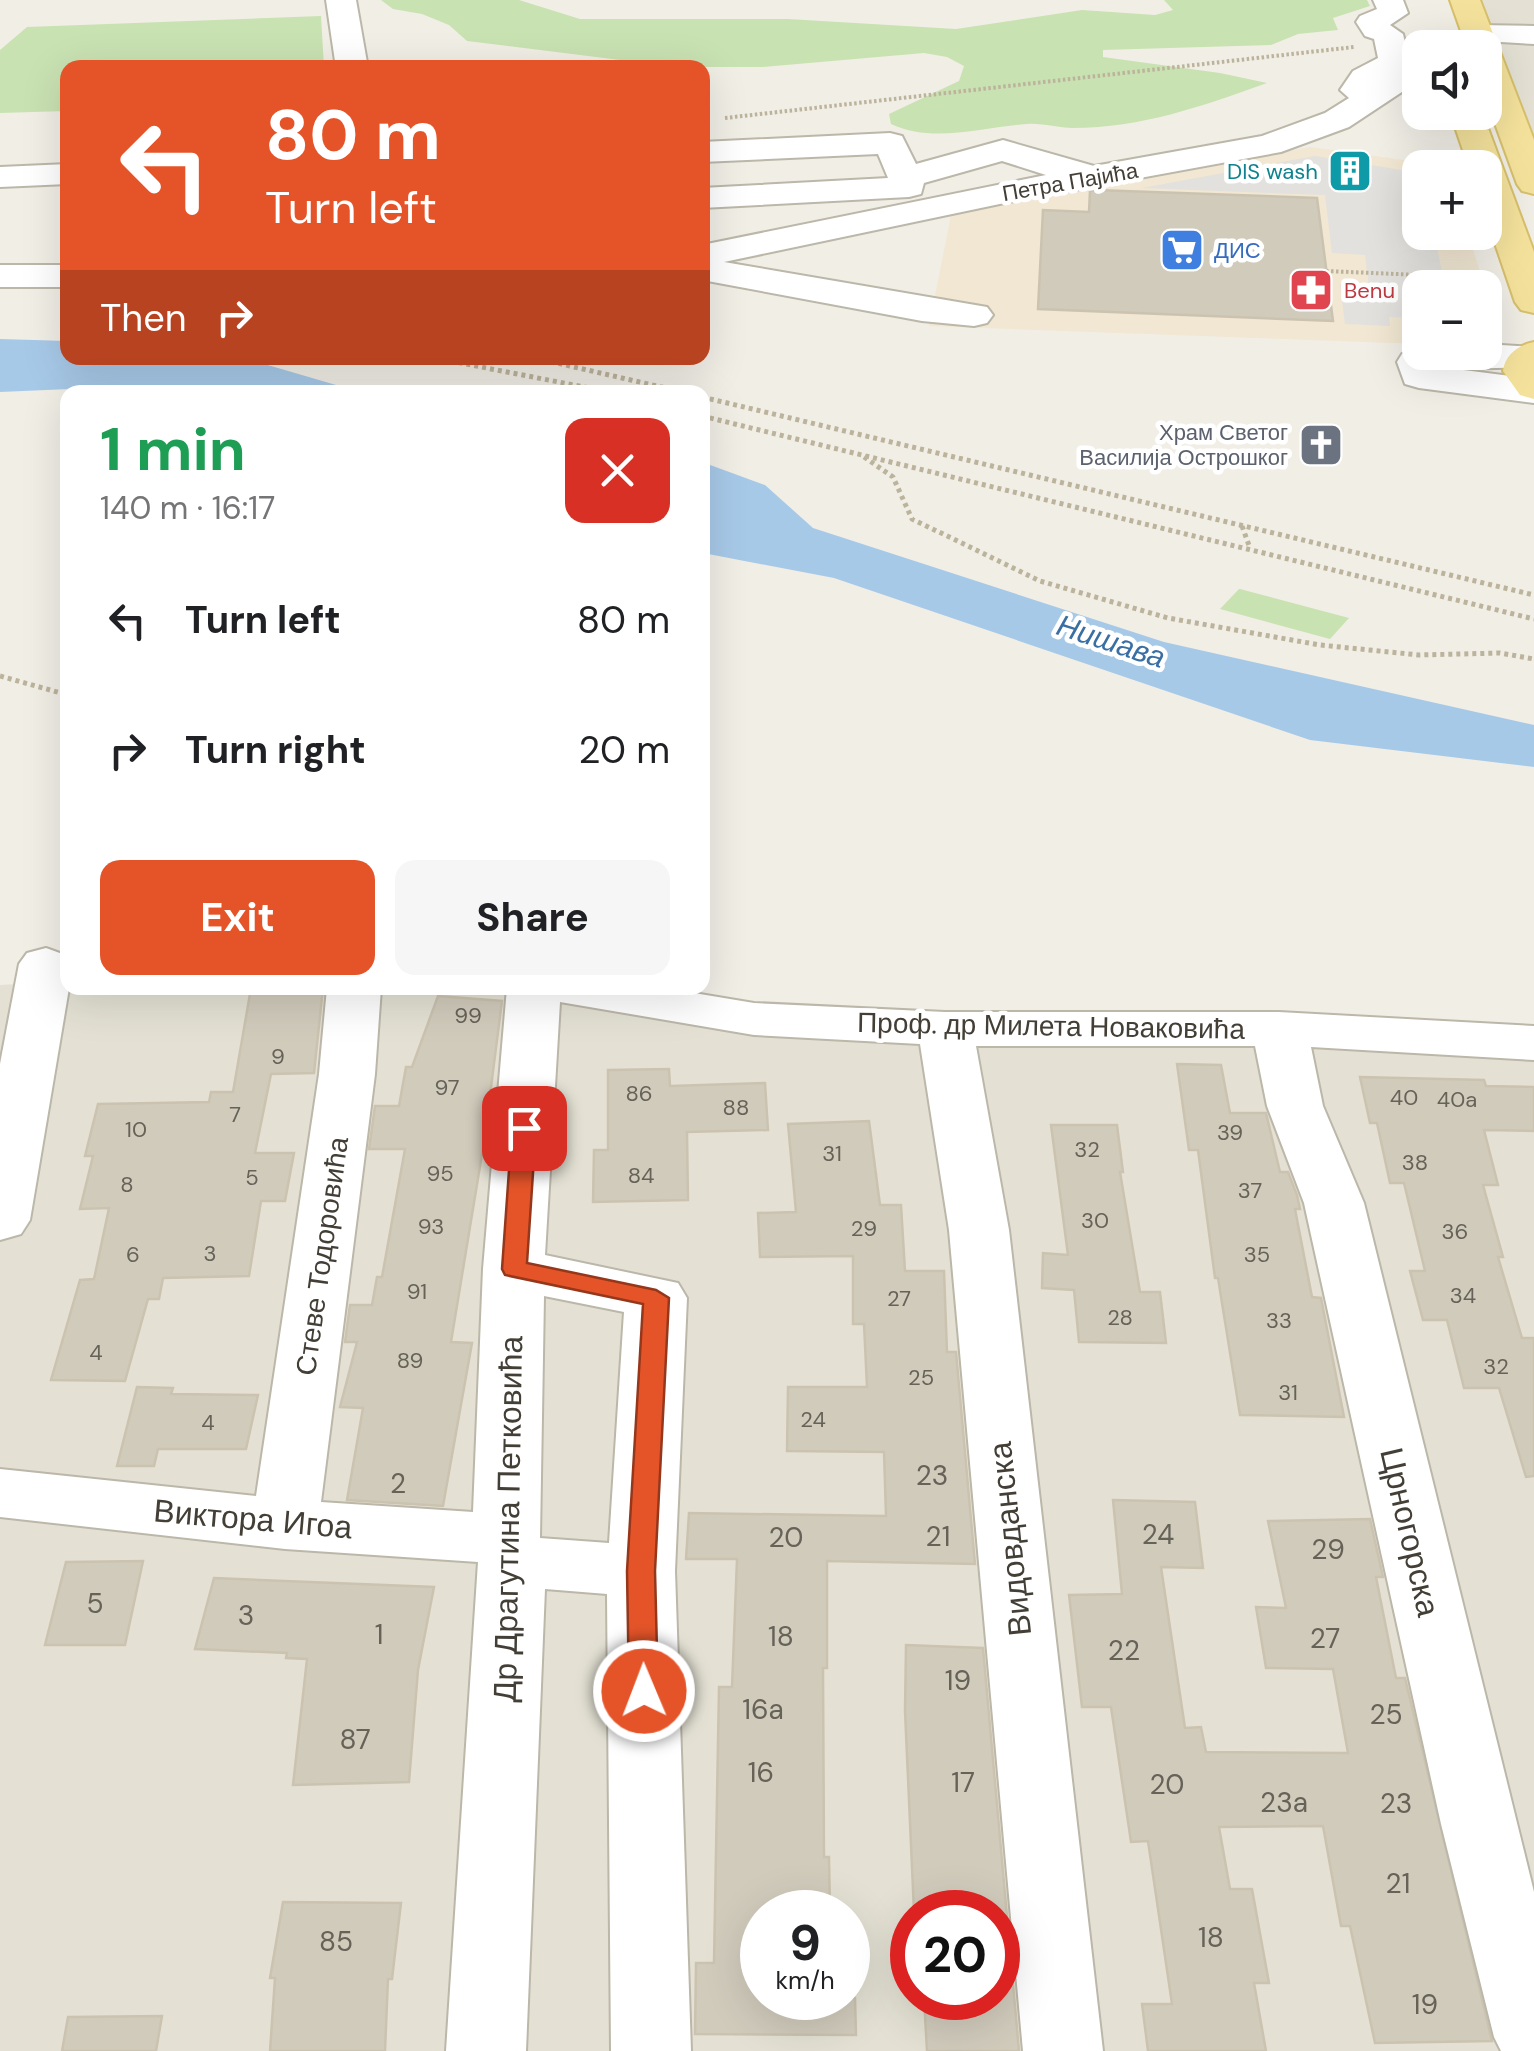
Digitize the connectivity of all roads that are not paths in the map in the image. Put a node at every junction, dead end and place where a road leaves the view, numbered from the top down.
1 (341, 0) edge
2 (1388, 0) edge
3 (1465, 0) edge
4 (1476, 30) edge
5 (1534, 34) edge
6 (1502, 41) edge
7 (351, 60) edge
8 (1402, 77) edge
9 (1502, 98) edge
10 (1472, 130) edge
11 (710, 152) edge
12 (60, 174) edge
13 (0, 177) edge
14 (906, 178) junction
15 (1534, 184) edge
16 (710, 198) edge
17 (802, 238) junction
18 (710, 255) edge
19 (710, 270) edge
20 (0, 276) edge
21 (60, 276) edge
22 (882, 302) junction
23 (1534, 302) edge
24 (974, 315) dead end
25 (1456, 370) edge
26 (1533, 372) edge
27 (38, 965) edge
28 (354, 995) edge
29 (534, 995) edge
30 (612, 995) edge
31 (945, 1029) junction
32 (1280, 1030) junction
33 (1534, 1043) edge
34 (0, 1220) edge
35 (514, 1269) junction
36 (0, 1494) edge
37 (286, 1524) junction
38 (509, 1550) junction
39 (641, 1571) junction
40 (1534, 2037) edge
41 (486, 2051) edge
42 (651, 2051) edge
43 (1063, 2051) edge

1 - 7 street
2 - 14 street
3 - 4 main road
5 - 6 street
8 - 17 street, Петра Пајића
9 - 15 main road
10 - 23 main road
11 - 14 street
12 - 13 street
14 - 16 street
17 - 18 street, Петра Пајића
17 - 22 street
19 - 22 street
20 - 21 street
22 - 24 street
25 - 26 street
27 - 34 street
28 - 37 street, Стеве Тодоровића
29 - 35 street, Др Драгутина Петковића
30 - 31 street, Проф. др Милета Новаковића
31 - 32 street, Проф. др Милета Новаковића
31 - 43 street, Видовданска
32 - 33 street, Проф. др Милета Новаковића
32 - 40 street, Црногорска
35 - 38 street, Др Драгутина Петковића
35 - 39 street
36 - 37 street, Виктора Игоа
37 - 38 street, Виктора Игоа
38 - 39 street, Виктора Игоа
38 - 41 street, Др Драгутина Петковића
39 - 42 street

